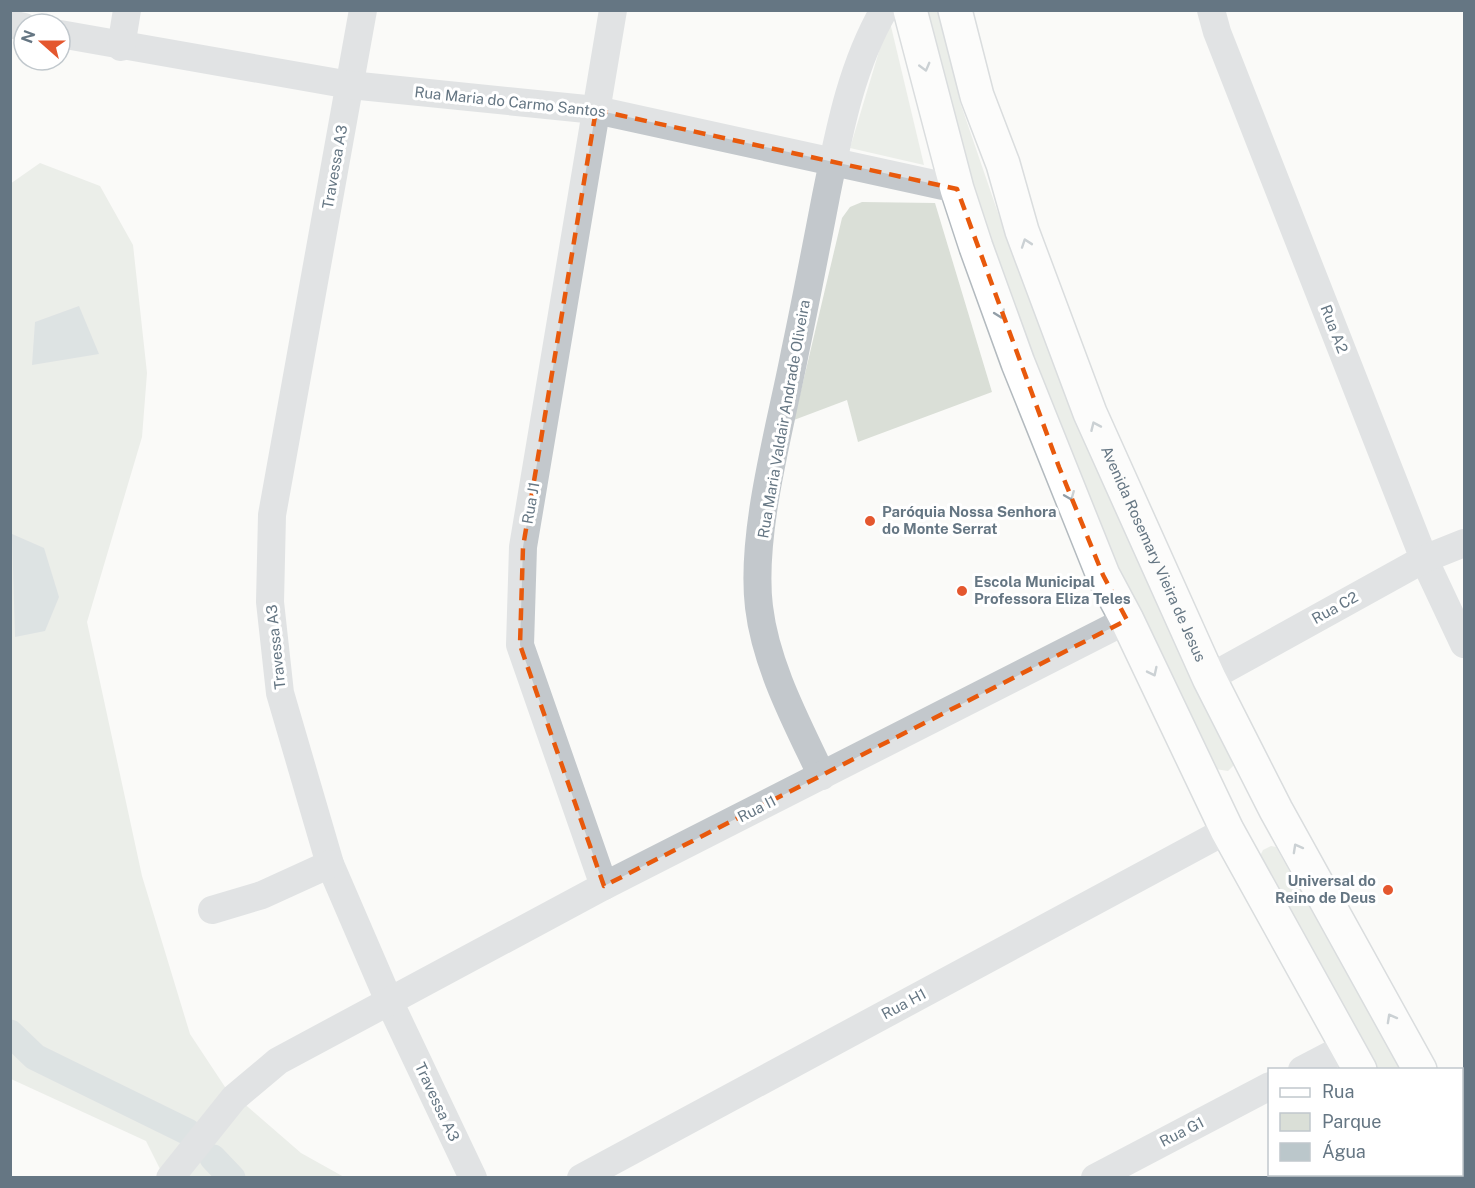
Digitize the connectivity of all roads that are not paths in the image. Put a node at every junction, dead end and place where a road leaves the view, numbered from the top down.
1 (127, 10) edge
2 (363, 10) edge
3 (613, 10) edge
4 (884, 10) edge
5 (910, 10) edge
6 (955, 10) edge
7 (1211, 10) edge
8 (72, 37) edge
9 (121, 47) junction
10 (350, 85) junction
11 (596, 110) junction
12 (834, 160) junction
13 (957, 189) junction
14 (1464, 543) edge
15 (1424, 559) junction
16 (1127, 620) junction
17 (1464, 644) edge
18 (1209, 678) junction
19 (822, 776) junction
20 (1273, 804) junction
21 (1227, 830) junction
22 (330, 864) junction
23 (604, 885) junction
24 (212, 910) dead end
25 (389, 1001) junction
26 (1354, 1058) edge
27 (1311, 1068) edge
28 (1419, 1068) edge
29 (1268, 1087) edge
30 (1124, 1170) edge
31 (170, 1178) edge
32 (473, 1178) edge
33 (581, 1178) edge
34 (1095, 1178) edge

1 - 9 street
2 - 10 street, Travessa A3
3 - 11 street, Rua J1
4 - 12 street
5 -> 13 street
18 -> 6 street, Avenida Rosemary Vieira de Jesus
7 - 15 street, Rua A2
8 - 9 street, Rua Maria do Carmo Santos
9 - 10 street, Rua Maria do Carmo Santos
10 - 11 street, Rua Maria do Carmo Santos
10 - 22 street, Travessa A3
11 - 12 street, Rua Maria do Carmo Santos
11 - 23 street, Rua J1
12 - 13 street, Rua Maria do Carmo Santos
12 - 19 street, Rua Maria Valdair Andrade Oliveira
13 -> 16 street
14 - 15 street, Rua C2
15 - 17 street, Rua A2
15 - 18 street, Rua C2
16 - 19 street, Rua I1
16 -> 21 street
18 - 20 street, Avenida Rosemary Vieira de Jesus
19 - 23 street, Rua I1
20 - 21 street
28 -> 20 street, Avenida Rosemary Vieira de Jesus
21 - 26 street
21 - 33 street, Rua H1
22 - 24 street
22 - 25 street, Travessa A3
23 - 25 street, Rua I1
25 - 31 street, Rua I1
25 - 32 street, Travessa A3
26 - 27 street
29 - 30 street, Rua G1
30 - 34 street, Rua G1

